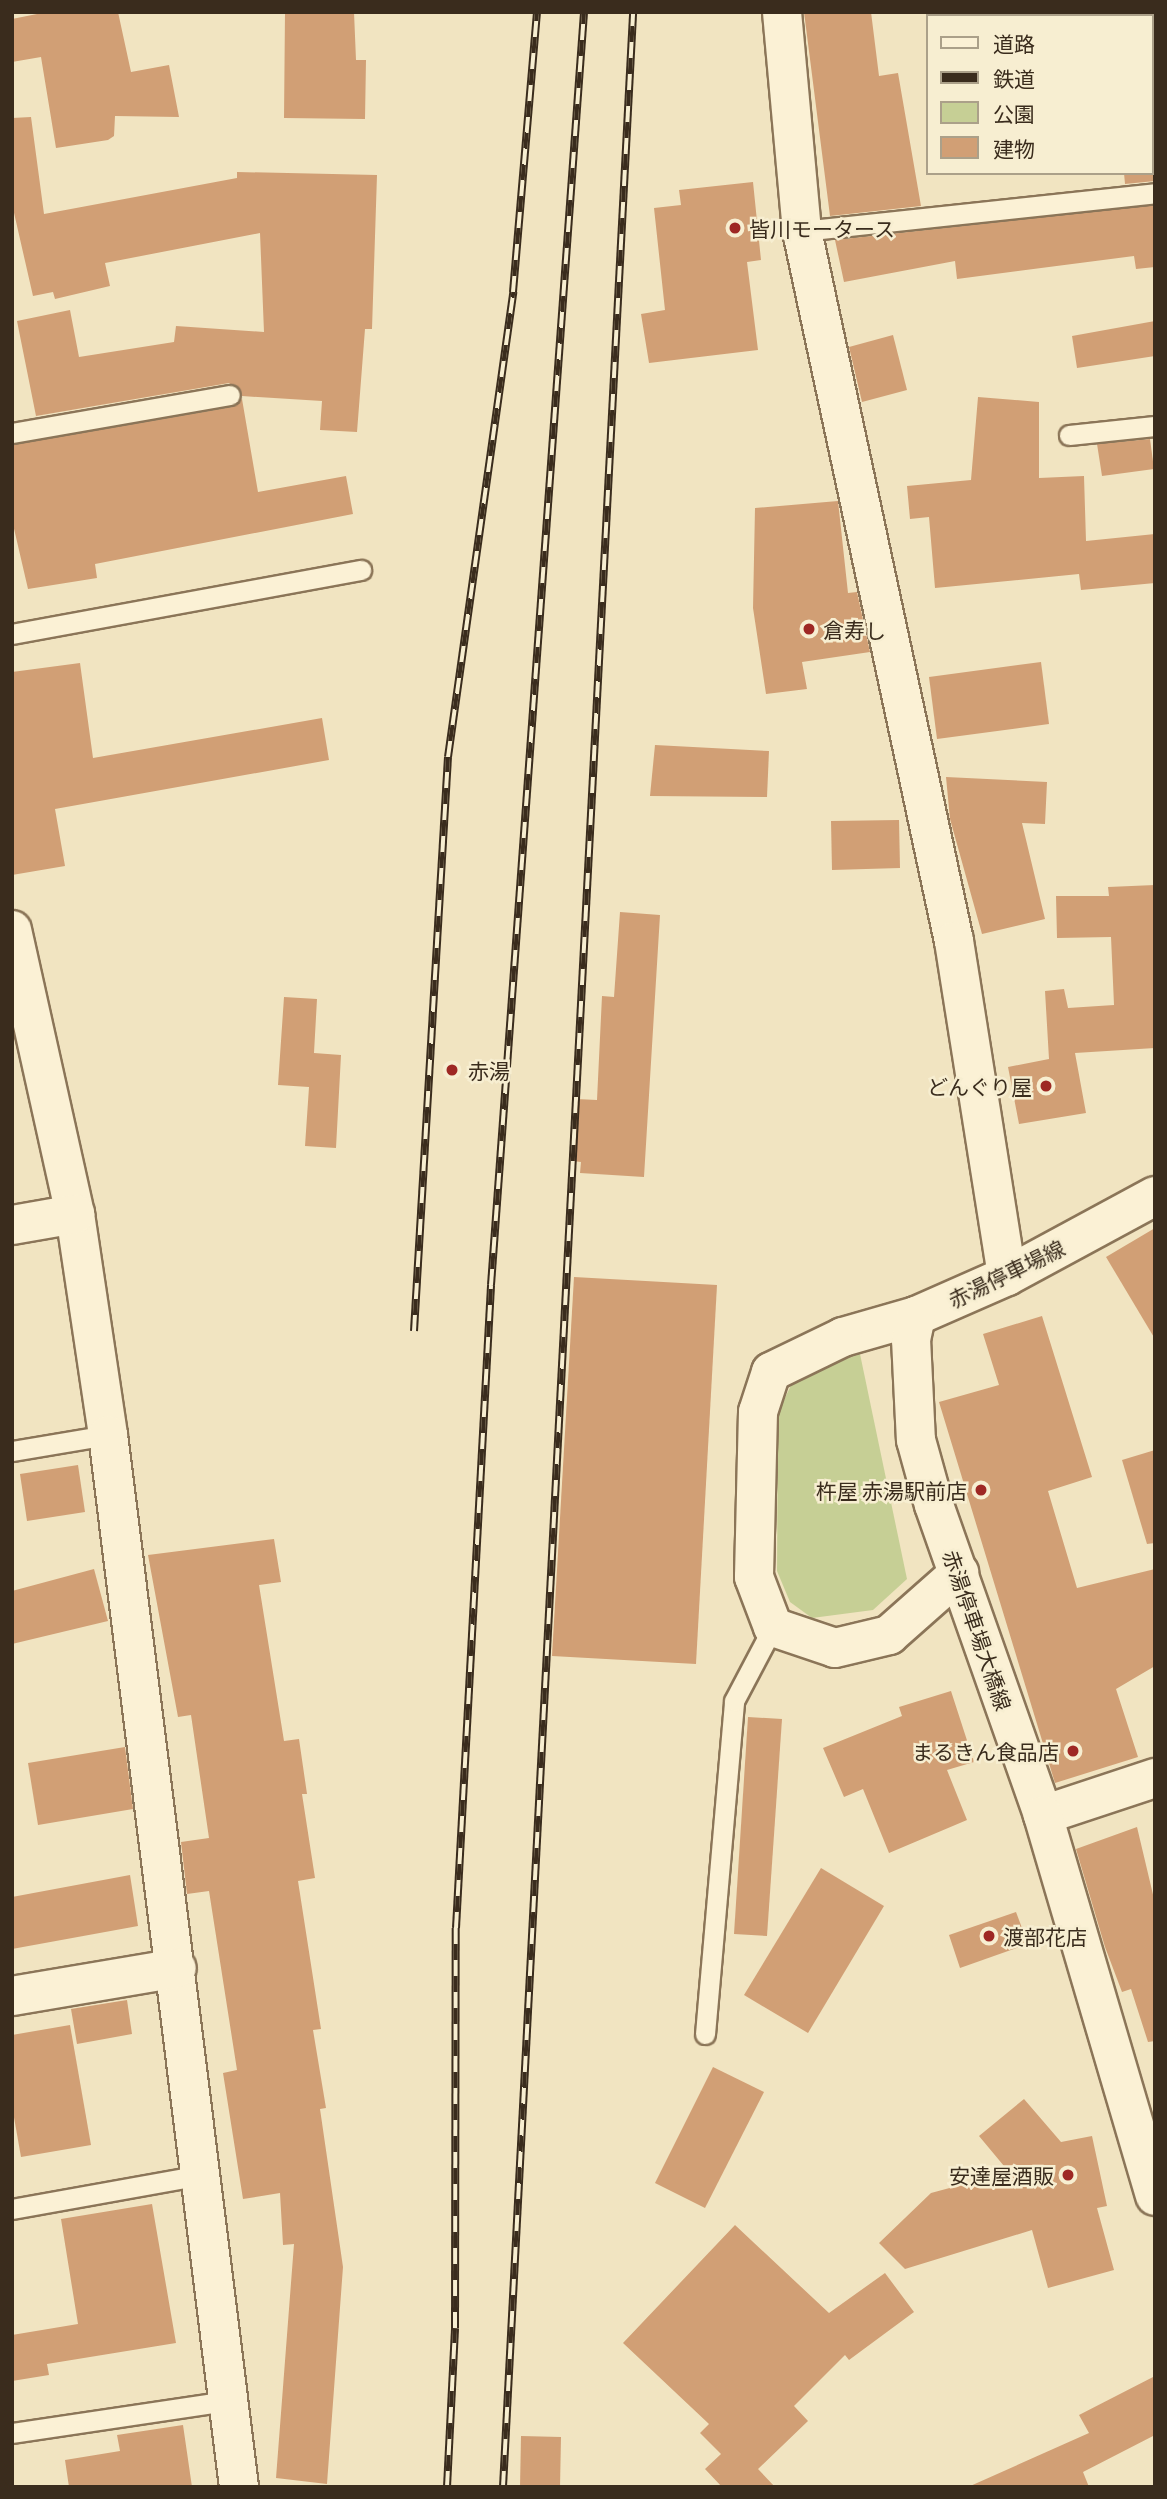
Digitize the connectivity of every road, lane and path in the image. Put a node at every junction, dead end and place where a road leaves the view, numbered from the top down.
1 (782, 12) edge
2 (1155, 193) edge
3 (803, 231) junction
4 (230, 395) dead end
5 (1155, 426) edge
6 (12, 433) edge
7 (1069, 435) dead end
8 (361, 570) dead end
9 (12, 634) edge
10 (12, 930) edge
11 (1155, 1196) edge
12 (75, 1214) junction
13 (12, 1226) edge
14 (1007, 1276) junction
15 (916, 1316) junction
16 (108, 1435) junction
17 (12, 1451) edge
18 (959, 1573) junction
19 (773, 1627) junction
20 (1155, 1778) edge
21 (1043, 1815) junction
22 (177, 1968) junction
23 (12, 1996) edge
24 (705, 2034) dead end
25 (201, 2175) junction
26 (1155, 2196) edge
27 (12, 2210) edge
28 (227, 2401) junction
29 (12, 2433) edge
30 (239, 2487) edge

1 - 3 street
2 - 3 lane
3 - 14 street
4 - 6 lane
5 - 7 lane
8 - 9 lane
10 - 12 street
11 - 14 street, 赤湯停車場線
12 - 13 street
12 - 16 street
14 - 15 street, 赤湯停車場線
15 - 18 street, 赤湯停車場大橋線
15 - 19 street, 赤湯停車場線
16 - 17 lane
16 - 22 street
18 - 19 street
18 - 21 street, 赤湯停車場大橋線
19 - 24 lane
20 - 21 street
21 - 26 street, 赤湯停車場大橋線
22 - 23 street
22 - 25 street
25 - 27 lane
25 - 28 street
28 - 29 lane
28 - 30 street

